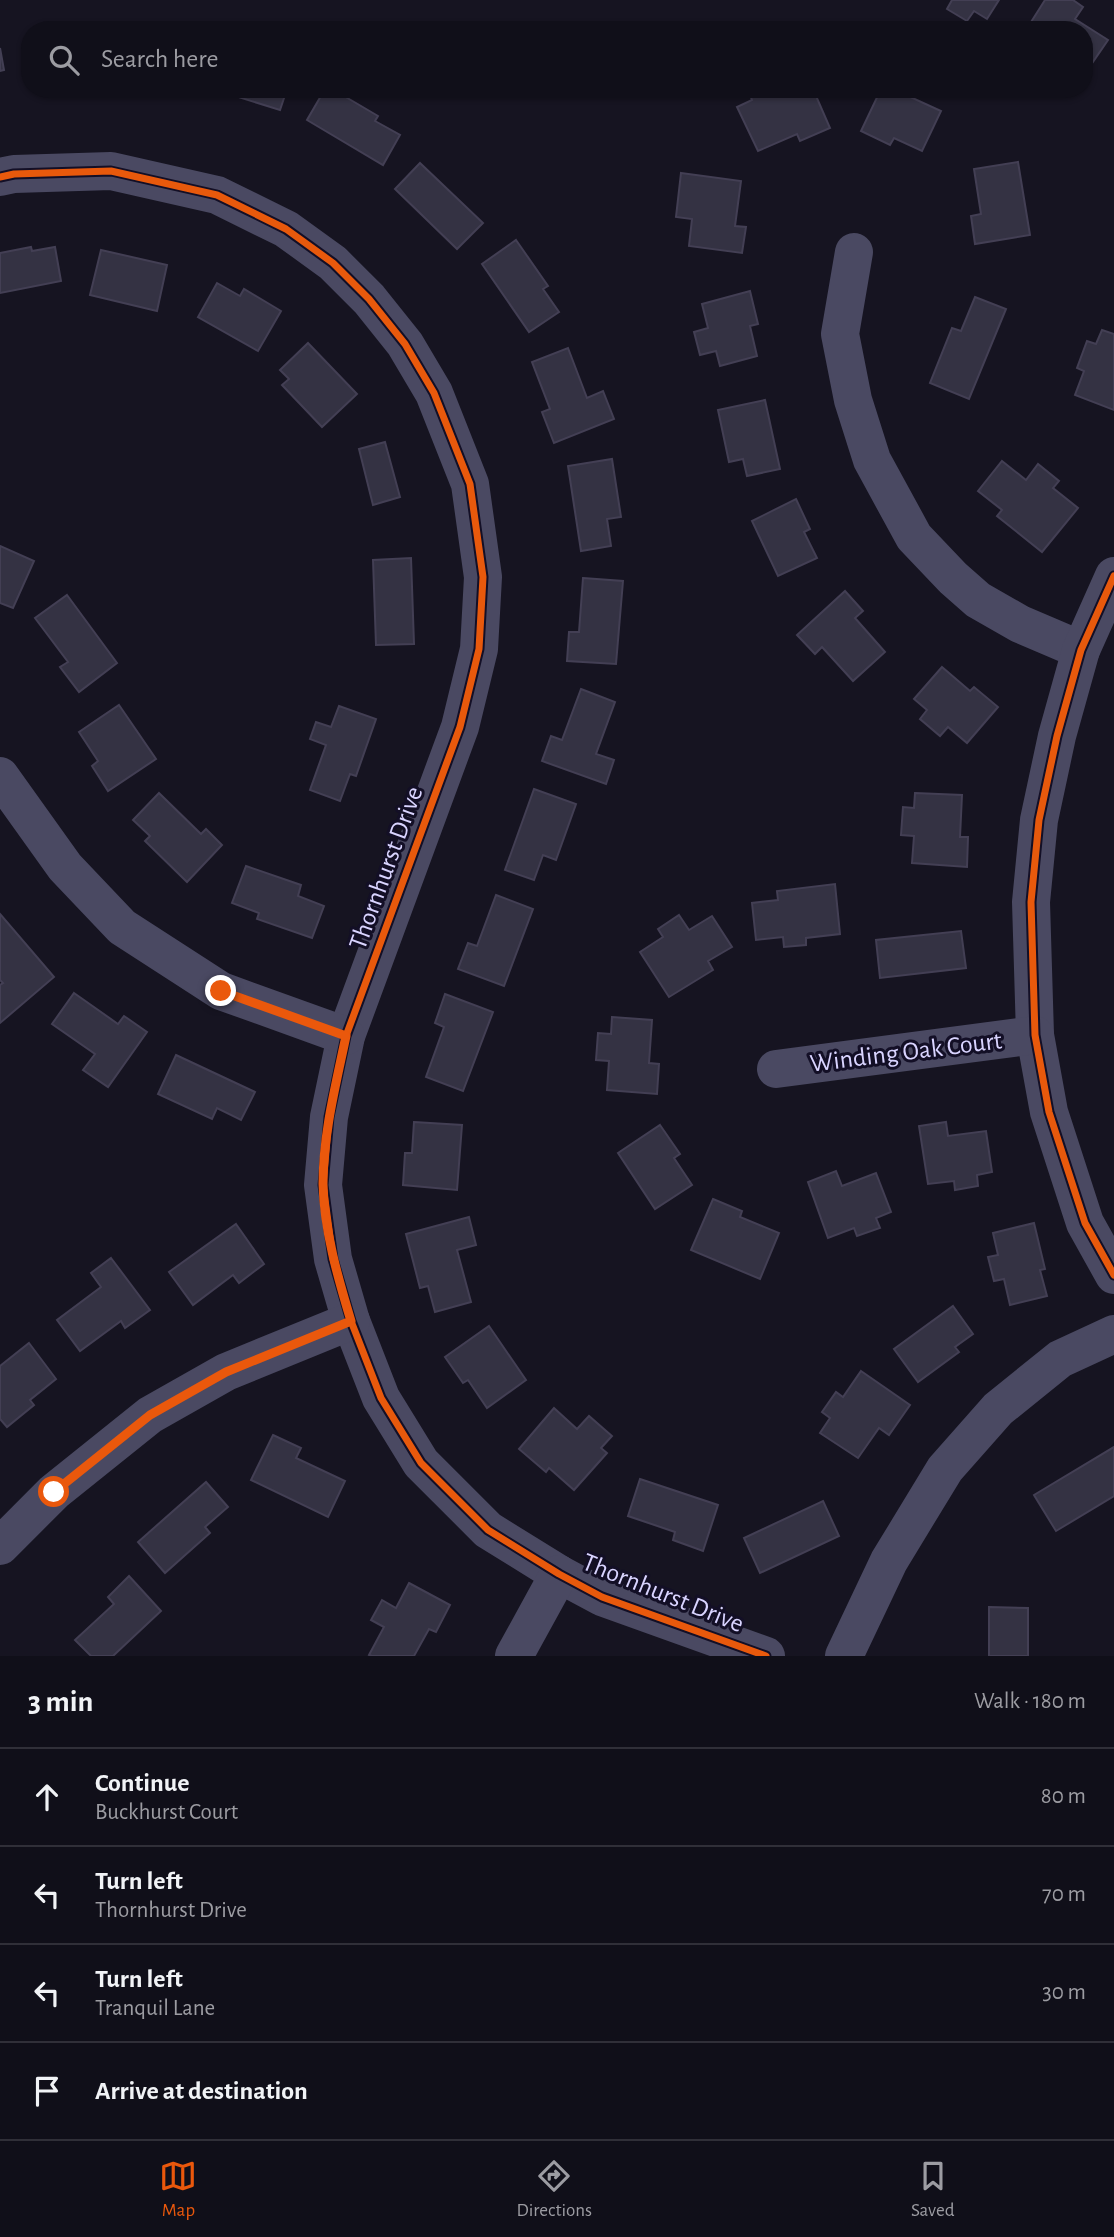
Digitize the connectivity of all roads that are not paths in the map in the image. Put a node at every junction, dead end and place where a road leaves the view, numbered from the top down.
1 (0, 177) edge
2 (854, 252) dead end
3 (1114, 576) edge
4 (1081, 650) junction
5 (0, 776) edge
6 (1035, 1035) junction
7 (346, 1036) junction
8 (776, 1069) dead end
9 (1114, 1275) edge
10 (351, 1321) junction
11 (1114, 1334) edge
12 (0, 1546) edge
13 (559, 1574) junction
14 (514, 1656) edge
15 (766, 1656) edge
16 (844, 1656) edge

1 - 7 street, Thornhurst Drive
2 - 4 street
3 - 4 street
4 - 6 street
5 - 7 street
6 - 8 street, Winding Oak Court
6 - 9 street
7 - 10 street, Thornhurst Drive
10 - 12 street
10 - 13 street, Thornhurst Drive
11 - 16 street
13 - 14 street
13 - 15 street, Thornhurst Drive

